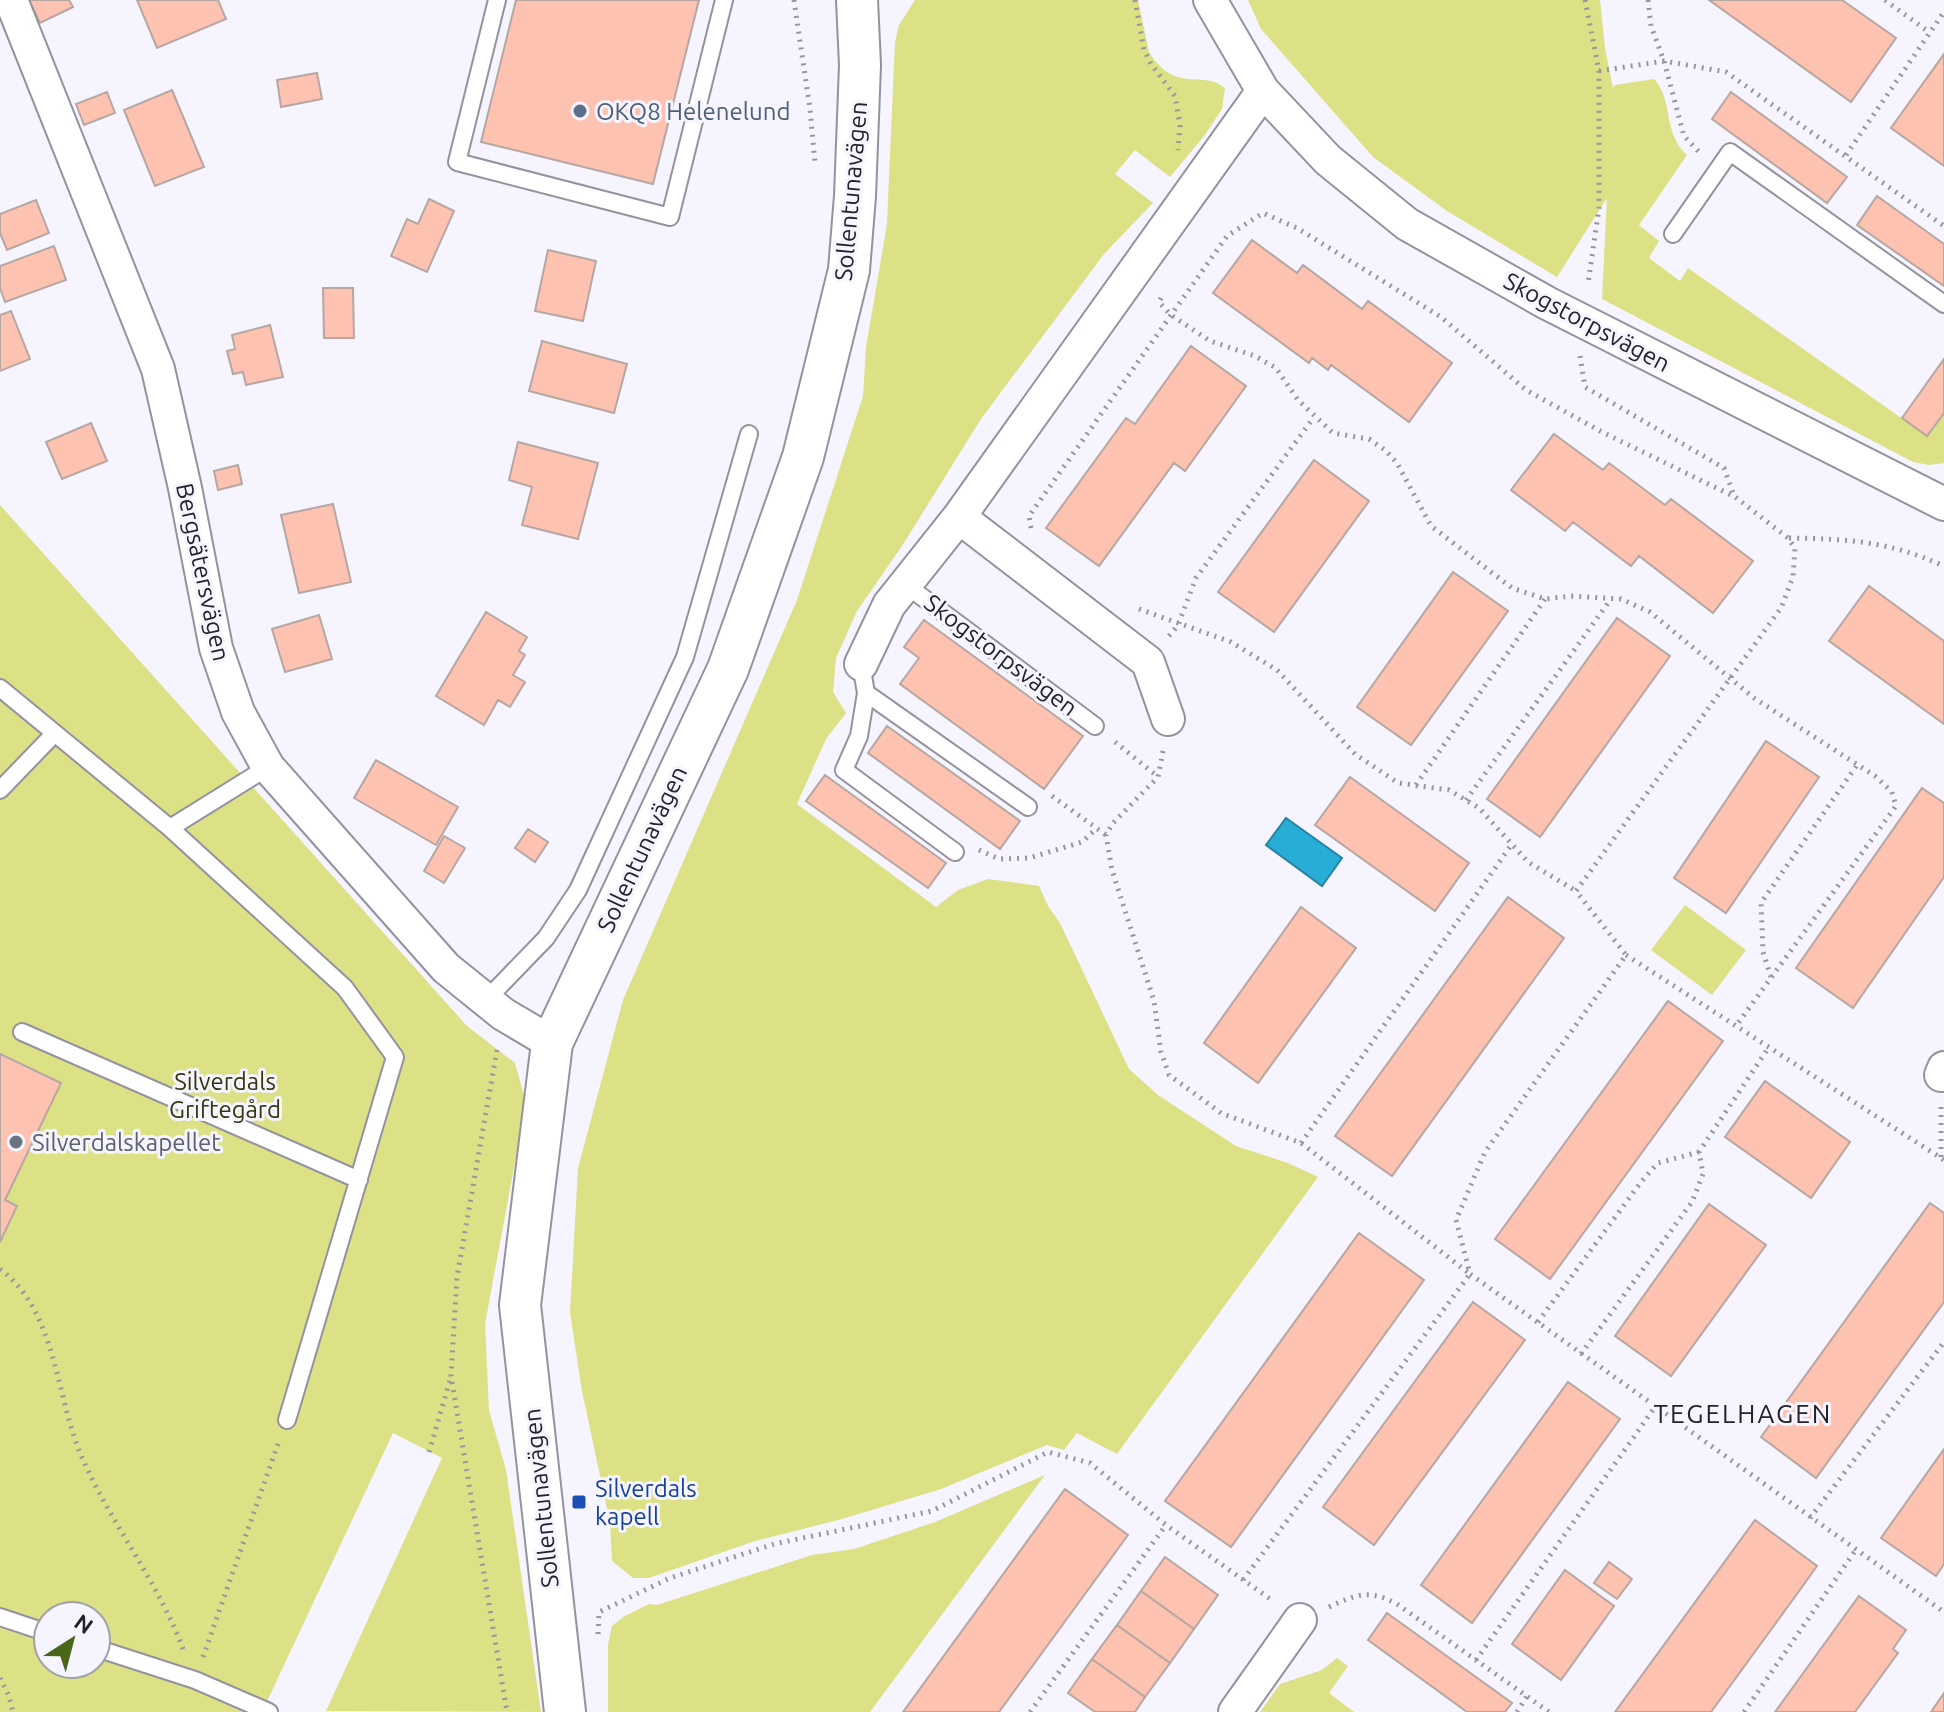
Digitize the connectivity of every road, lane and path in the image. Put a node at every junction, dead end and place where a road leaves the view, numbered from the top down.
1 (11, 0) edge
2 (497, 0) edge
3 (724, 0) edge
4 (794, 0) edge
5 (857, 0) edge
6 (1135, 0) edge
7 (1210, 0) edge
8 (1585, 0) edge
9 (1648, 0) edge
10 (1885, 0) edge
11 (1944, 12) edge
12 (1930, 33) junction
13 (1664, 61) junction
14 (1599, 71) junction
15 (1263, 91) junction
16 (1846, 155) junction
17 (816, 168) dead end
18 (1717, 171) junction
19 (1180, 207) junction
20 (1944, 226) edge
21 (1673, 234) dead end
22 (1588, 284) dead end
23 (1164, 290) dead end
24 (1944, 304) edge
25 (1171, 315) junction
26 (1579, 349) dead end
27 (1314, 417) junction
28 (749, 434) dead end
29 (1734, 496) junction
30 (1944, 504) edge
31 (959, 517) junction
32 (1033, 538) dead end
33 (1788, 538) junction
34 (1944, 566) edge
35 (906, 585) junction
36 (1612, 598) junction
37 (1545, 599) junction
38 (1134, 607) dead end
39 (1178, 625) junction
40 (1148, 662) junction
41 (1731, 676) junction
42 (864, 679) junction
43 (0, 688) edge
44 (1168, 719) joint
45 (1095, 726) joint
46 (54, 734) junction
47 (1857, 765) junction
48 (268, 767) junction
49 (1158, 777) junction
50 (1416, 785) junction
51 (0, 790) edge
52 (1466, 800) junction
53 (1028, 807) joint
54 (170, 828) junction
55 (1097, 828) junction
56 (1106, 835) junction
57 (1512, 844) junction
58 (955, 852) joint
59 (1576, 891) junction
60 (1626, 955) junction
61 (1771, 978) junction
62 (486, 1000) junction
63 (1736, 1026) junction
64 (22, 1032) dead end
65 (552, 1043) junction
66 (1769, 1047) junction
67 (1943, 1072) edge
68 (1301, 1143) junction
69 (1699, 1152) junction
70 (1942, 1159) edge
71 (359, 1180) junction
72 (0, 1269) edge
73 (1470, 1274) junction
74 (1538, 1322) junction
75 (1944, 1342) edge
76 (1581, 1354) junction
77 (451, 1376) dead end
78 (1655, 1407) junction
79 (287, 1420) joint
80 (429, 1452) dead end
81 (1810, 1518) junction
82 (1166, 1525) junction
83 (1855, 1551) junction
84 (1243, 1580) junction
85 (599, 1612) dead end
86 (1944, 1612) edge
87 (0, 1617) edge
88 (1300, 1620) junction
89 (32, 1628) edge
90 (112, 1653) edge
91 (1476, 1660) junction
92 (0, 1678) edge
93 (195, 1680) junction
94 (1527, 1696) junction
95 (13, 1712) edge
96 (269, 1712) edge
97 (565, 1712) edge
98 (1030, 1712) edge
99 (1235, 1712) edge
100 (1517, 1712) edge
101 (1549, 1712) edge
102 (1744, 1712) edge

1 - 48 street, Bergsätersvägen
2 - 3 lane
4 - 17 path
5 - 65 street, Sollentunavägen
6 - 19 path
7 - 15 street, Skogstorpsvägen
8 - 14 path
9 - 13 path
10 - 12 path
11 - 12 path
12 - 16 path
13 - 14 path
13 - 16 path
13 - 18 path
14 - 22 path
15 - 19 street, Skogstorpsvägen
15 - 30 street, Skogstorpsvägen
16 - 20 path
18 - 21 lane
18 - 24 lane
19 - 31 street, Skogstorpsvägen
23 - 25 path
25 - 27 path
25 - 29 path
25 - 32 path
26 - 29 path
27 - 37 path
27 - 39 path
28 - 62 lane, Sollentunavägen
29 - 33 path
31 - 35 street, Skogstorpsvägen
31 - 40 street
33 - 34 path
33 - 41 path
35 - 42 street, Skogstorpsvägen
35 - 45 lane, Skogstorpsvägen
36 - 37 path
36 - 41 path
36 - 52 path
37 - 50 path
38 - 39 path
39 - 40 path
39 - 50 path
40 - 44 street
41 - 47 path
41 - 59 path
42 - 53 lane
42 - 58 lane, Skogstorpsvägen
43 - 46 lane
44 - 49 path
45 - 49 path
46 - 51 lane
46 - 54 lane
47 - 61 path
47 - 61 path
48 - 54 lane
48 - 62 street, Bergsätersvägen
49 - 56 path
50 - 52 path
52 - 57 path
53 - 55 path
54 - 71 lane
55 - 56 path
55 - 58 path
56 - 68 path
57 - 59 path
57 - 68 path
59 - 60 path
60 - 63 path
60 - 73 path
61 - 63 path
62 - 65 street, Bergsätersvägen
63 - 66 path
64 - 71 lane
65 - 97 street, Sollentunavägen
66 - 69 path
66 - 70 path
67 - 70 path
68 - 73 path
69 - 74 path
69 - 76 path
71 - 79 lane
72 - 93 path
73 - 74 path
73 - 84 path
74 - 76 path
75 - 81 path
76 - 78 path
77 - 80 path
78 - 81 path
78 - 91 path
79 - 93 path
81 - 83 path
82 - 84 path
82 - 85 path
82 - 98 path
83 - 86 path
83 - 102 path
84 - 88 path
87 - 89 lane
88 - 91 path
88 - 99 street
90 - 93 lane
91 - 94 path
92 - 95 path
93 - 96 lane
94 - 100 path
94 - 101 path

